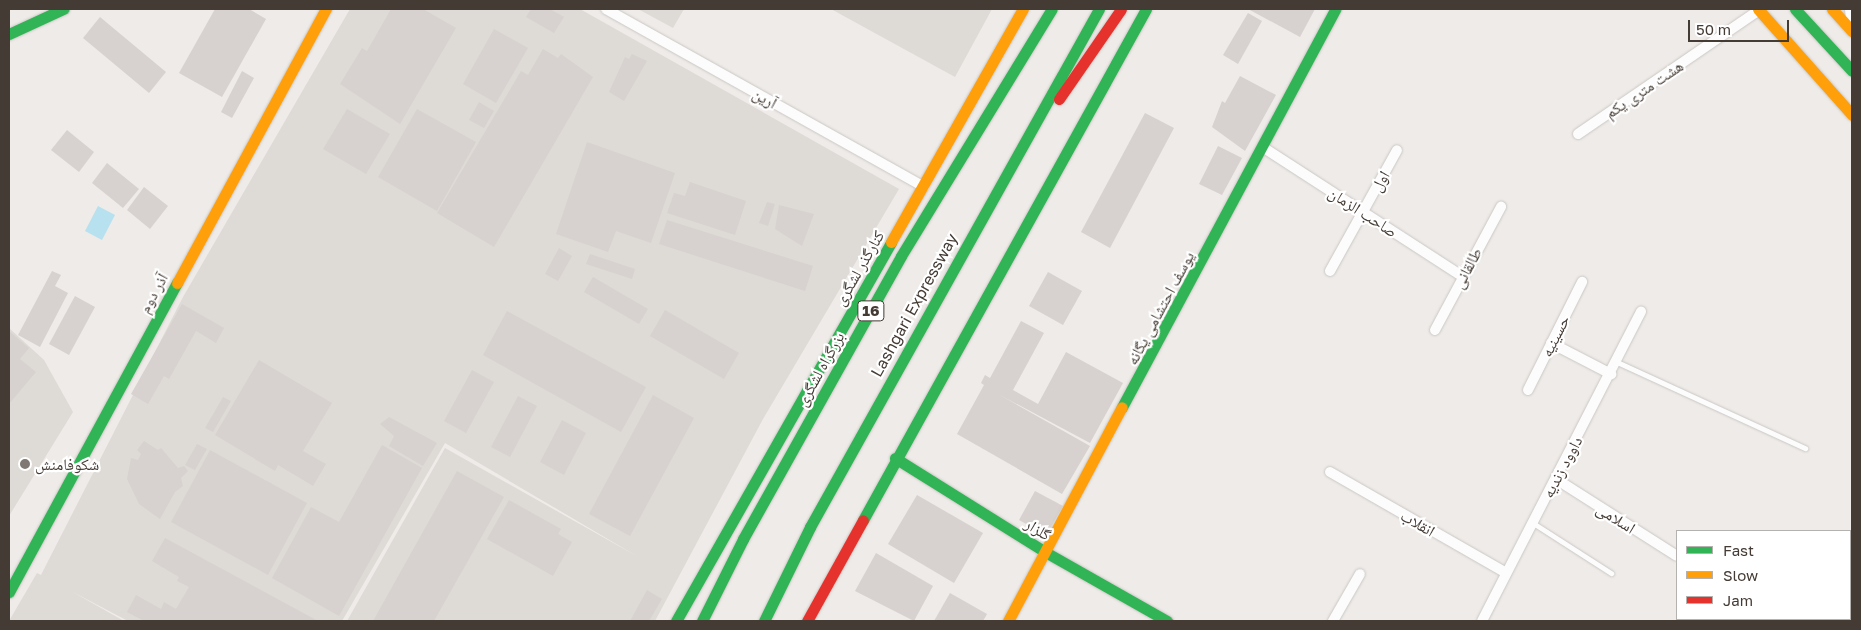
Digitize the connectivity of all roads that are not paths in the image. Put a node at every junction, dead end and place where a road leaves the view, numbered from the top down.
1 (63, 9) edge
2 (326, 9) edge
3 (606, 9) edge
4 (1023, 9) edge
5 (1052, 9) edge
6 (1099, 9) edge
7 (1121, 9) edge
8 (1146, 9) edge
9 (1336, 9) edge
10 (1759, 9) edge
11 (1795, 9) edge
12 (1832, 9) edge
13 (1850, 9) edge
14 (1852, 30) edge
15 (9, 34) edge
16 (1852, 71) edge
17 (1852, 115) edge
18 (1027, 133) junction
19 (1578, 134) dead end
20 (1264, 148) junction
21 (1398, 150) dead end
22 (924, 187) junction
23 (1501, 207) dead end
24 (1362, 212) junction
25 (1330, 271) dead end
26 (1462, 276) junction
27 (1582, 282) dead end
28 (1641, 312) dead end
29 (1435, 330) dead end
30 (1551, 343) junction
31 (1617, 362) junction
32 (1611, 374) junction
33 (1528, 390) dead end
34 (1805, 448) dead end
35 (895, 458) junction
36 (1330, 472) dead end
37 (1556, 479) junction
38 (1533, 523) junction
39 (1047, 553) junction
40 (1676, 555) edge
41 (1506, 573) junction
42 (1611, 573) dead end
43 (1360, 574) dead end
44 (9, 592) edge
45 (676, 621) edge
46 (702, 621) edge
47 (764, 621) edge
48 (807, 621) edge
49 (1008, 621) edge
50 (1167, 621) edge
51 (1333, 621) edge
52 (1482, 621) edge

1 - 15 main road
2 - 44 main road, آذر دوم
3 - 22 street, آرین
4 - 22 main road, کنارگذر لشگری
5 - 46 main road, بزرگراه لشگری / 16
6 - 18 main road, Lashgari Expressway
7 - 18 main road
8 - 35 main road
9 - 20 main road, یوسف احتشامی یگانه
10 - 17 main road
10 - 19 street, هشت متری یکم
11 - 16 main road
12 - 14 main road
13 - 14 street
18 - 47 main road, Lashgari Expressway
20 - 24 street, صاحب الزمان
20 - 39 main road, یوسف احتشامی یگانه
21 - 24 street, اول
22 - 45 main road, کنارگذر لشگری
23 - 26 street, طالقانی
24 - 25 street, اول
24 - 26 street, صاحب الزمان
26 - 29 street, طالقانی
27 - 30 street, حسینیه
28 - 31 street, داوود زندیه
30 - 32 street
30 - 33 street, حسینیه
31 - 32 street, داوود زندیه
31 - 34 lane
32 - 37 street, داوود زندیه
35 - 39 main road, گلزار
35 - 48 main road
36 - 41 street, انقلاب
37 - 38 street, داوود زندیه
37 - 40 street, اسلامی
38 - 41 street, داوود زندیه
38 - 42 lane
39 - 49 main road, یوسف احتشامی یگانه
39 - 50 main road, گلزار
41 - 52 street, داوود زندیه
43 - 51 street

